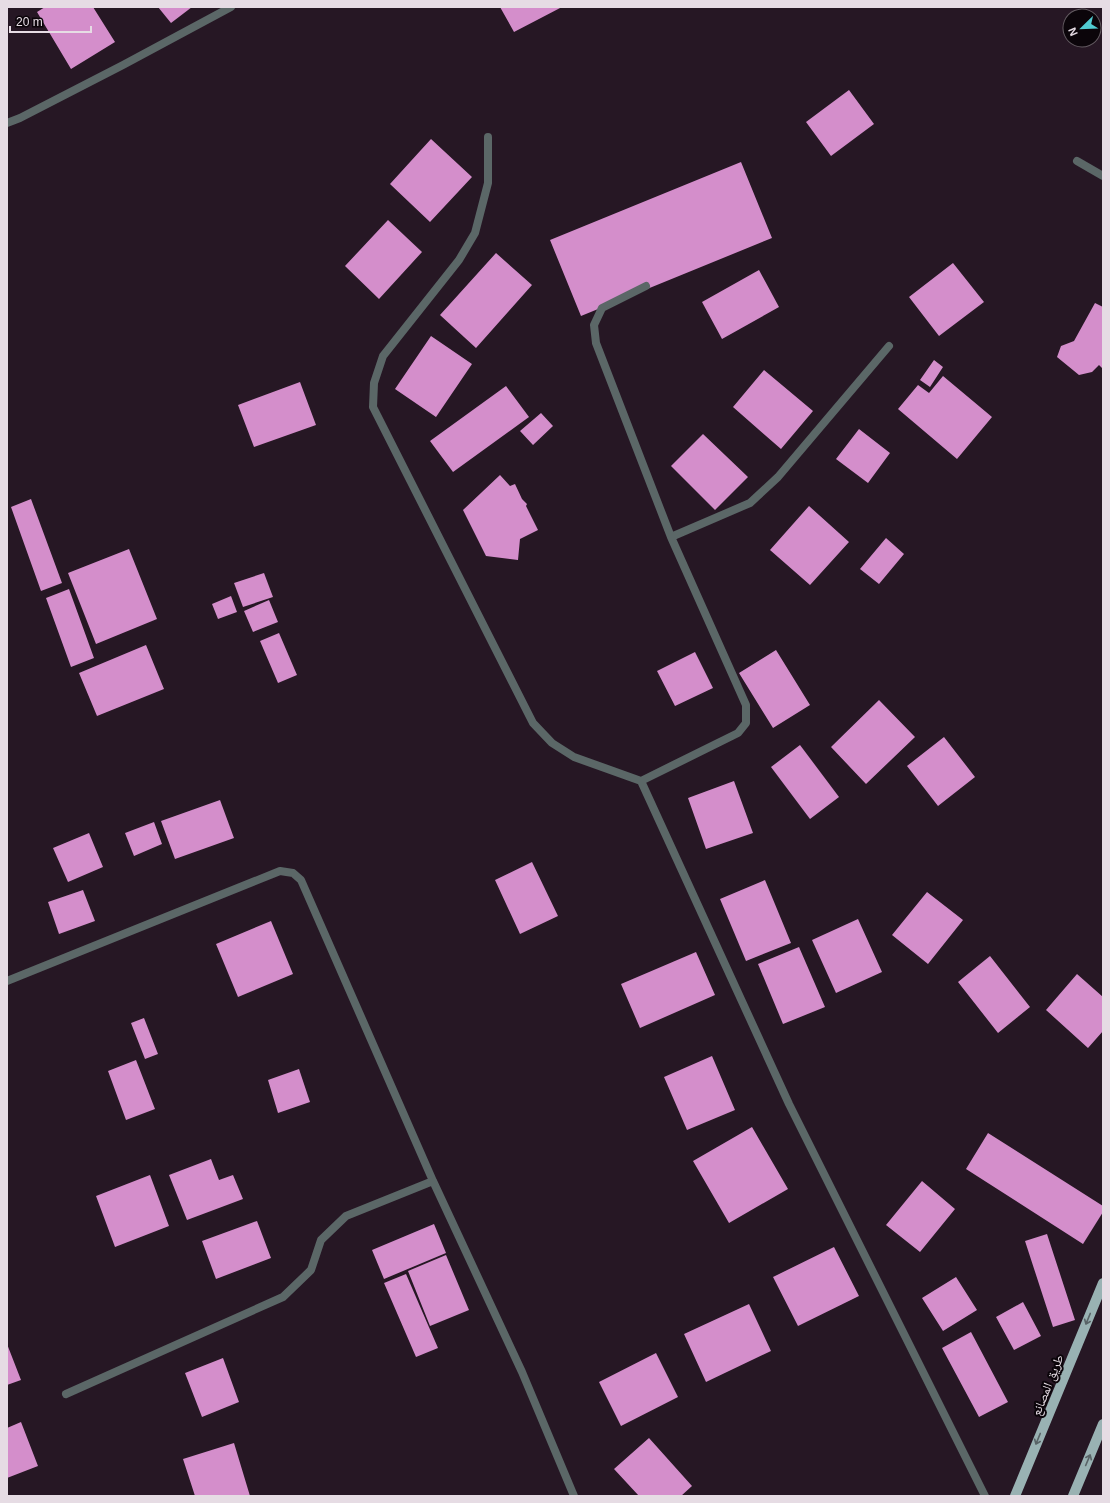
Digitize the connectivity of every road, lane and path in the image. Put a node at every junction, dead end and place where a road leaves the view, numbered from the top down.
1 (231, 7) edge
2 (7, 123) edge
3 (488, 137) dead end
4 (1077, 161) dead end
5 (1103, 176) edge
6 (646, 286) dead end
7 (889, 346) dead end
8 (671, 537) junction
9 (641, 781) junction
10 (7, 981) edge
11 (433, 1181) junction
12 (1103, 1283) edge
13 (66, 1394) dead end
14 (1103, 1424) edge
15 (574, 1496) edge
16 (985, 1496) edge
17 (1015, 1496) edge
18 (1073, 1496) edge

1 - 2 street
3 - 9 street
4 - 5 street
6 - 8 street
7 - 8 street
8 - 9 street
9 - 16 street
10 - 11 street
11 - 13 street
11 - 15 street
12 -> 17 main road, طريق المصانع
18 -> 14 main road

